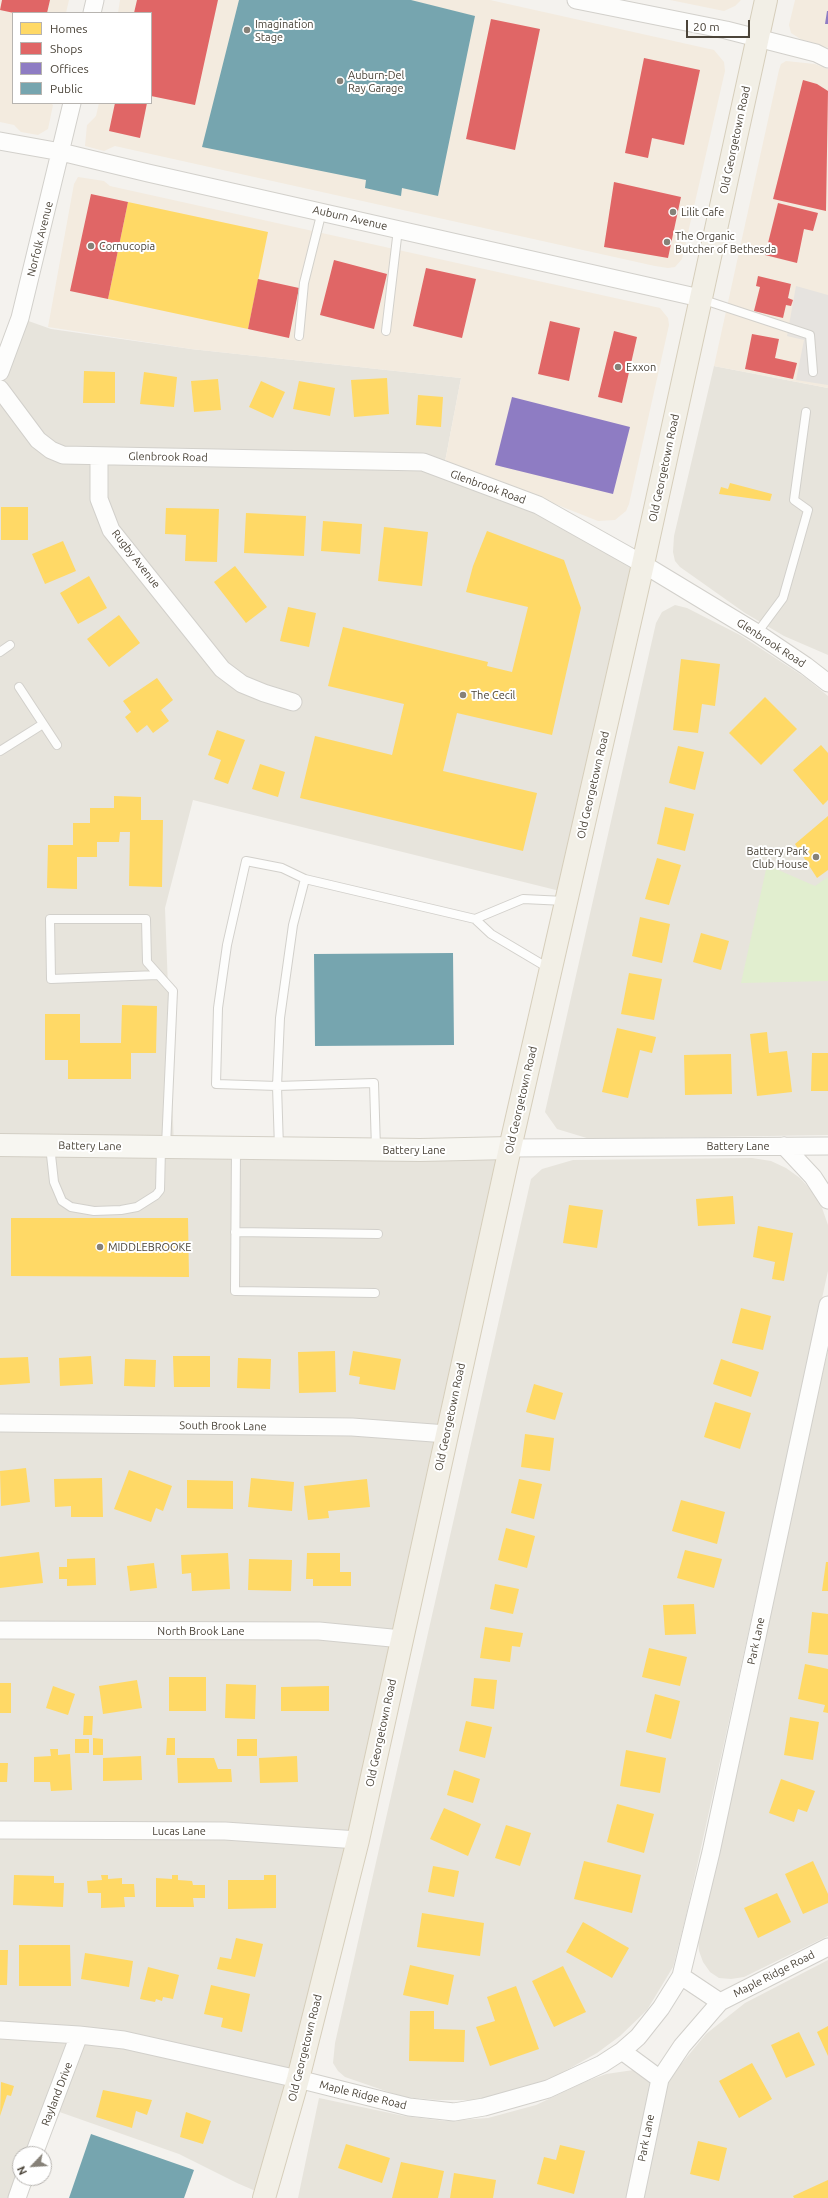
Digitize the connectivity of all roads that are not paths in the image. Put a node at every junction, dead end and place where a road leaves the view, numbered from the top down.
1 (95, 0) edge
2 (580, 0) edge
3 (766, 0) edge
4 (92, 12) edge
5 (758, 38) junction
6 (828, 59) edge
7 (72, 104) edge
8 (0, 141) edge
9 (61, 152) junction
10 (322, 211) junction
11 (398, 229) junction
12 (700, 298) junction
13 (386, 331) dead end
14 (299, 336) dead end
15 (0, 372) edge
16 (813, 372) dead end
17 (0, 390) edge
18 (806, 412) dead end
19 (98, 456) junction
20 (643, 564) junction
21 (758, 633) junction
22 (10, 645) dead end
23 (0, 652) edge
24 (825, 678) edge
25 (19, 687) dead end
26 (293, 702) dead end
27 (43, 724) junction
28 (57, 745) dead end
29 (0, 750) edge
30 (305, 879) junction
31 (566, 901) junction
32 (475, 919) junction
33 (550, 970) junction
34 (158, 975) junction
35 (277, 1086) junction
36 (0, 1145) edge
37 (50, 1146) junction
38 (784, 1146) junction
39 (828, 1146) edge
40 (164, 1147) junction
41 (236, 1148) junction
42 (279, 1148) junction
43 (510, 1148) junction
44 (376, 1150) junction
45 (828, 1200) edge
46 (235, 1232) junction
47 (378, 1234) dead end
48 (375, 1294) dead end
49 (828, 1305) edge
50 (0, 1423) edge
51 (446, 1434) junction
52 (0, 1630) edge
53 (402, 1639) junction
54 (0, 1830) edge
55 (358, 1840) junction
56 (828, 1947) edge
57 (681, 1976) junction
58 (720, 2002) junction
59 (0, 2030) edge
60 (79, 2035) junction
61 (622, 2051) junction
62 (298, 2079) junction
63 (660, 2079) junction
64 (37, 2146) edge
65 (21, 2186) edge
66 (17, 2198) edge
67 (264, 2198) edge
68 (635, 2198) edge

1 - 4 street
2 - 5 street
3 - 5 main road, Old Georgetown Road
5 - 6 street
5 - 12 main road, Old Georgetown Road
7 - 9 street, Norfolk Avenue
8 - 9 street, Auburn Avenue
9 - 10 street, Auburn Avenue
9 - 15 street, Norfolk Avenue
10 - 11 street, Auburn Avenue
10 - 14 lane
11 - 12 street, Auburn Avenue
11 - 13 lane
12 - 16 lane
12 - 20 main road, Old Georgetown Road
17 - 19 street
18 - 21 lane
19 - 20 street, Glenbrook Road
19 - 26 street, Rugby Avenue
20 - 21 street, Glenbrook Road
20 - 31 main road, Old Georgetown Road
21 - 24 street, Glenbrook Road
22 - 23 lane
25 - 27 lane
27 - 28 lane
27 - 29 lane
30 - 32 lane
30 - 35 lane
30 - 35 lane
31 - 32 lane
31 - 33 main road, Old Georgetown Road
32 - 33 lane
33 - 43 main road, Old Georgetown Road
34 - 34 lane
34 - 40 lane
35 - 42 lane
35 - 44 lane
36 - 37 street, Battery Lane
37 - 40 street, Battery Lane
37 - 40 lane
38 - 39 street, Battery Lane
38 - 43 street, Battery Lane
38 - 45 street
40 - 41 street, Battery Lane
41 - 42 street, Battery Lane
41 - 46 lane
42 - 44 street, Battery Lane
43 - 44 street, Battery Lane
43 - 51 main road, Old Georgetown Road
46 - 47 lane
46 - 48 lane
49 - 57 street, Park Lane
50 - 51 street, South Brook Lane
51 - 53 main road, Old Georgetown Road
52 - 53 street, North Brook Lane
53 - 55 main road, Old Georgetown Road
54 - 55 street, Lucas Lane
55 - 62 main road, Old Georgetown Road
56 - 58 street, Maple Ridge Road
57 - 58 street
57 - 61 street, Park Lane
58 - 63 street
59 - 60 street, Maple Ridge Road
60 - 62 street, Maple Ridge Road
60 - 64 street, Rayland Drive
61 - 62 street, Maple Ridge Road
61 - 63 street
62 - 67 main road, Old Georgetown Road
63 - 68 street, Park Lane
65 - 66 street

